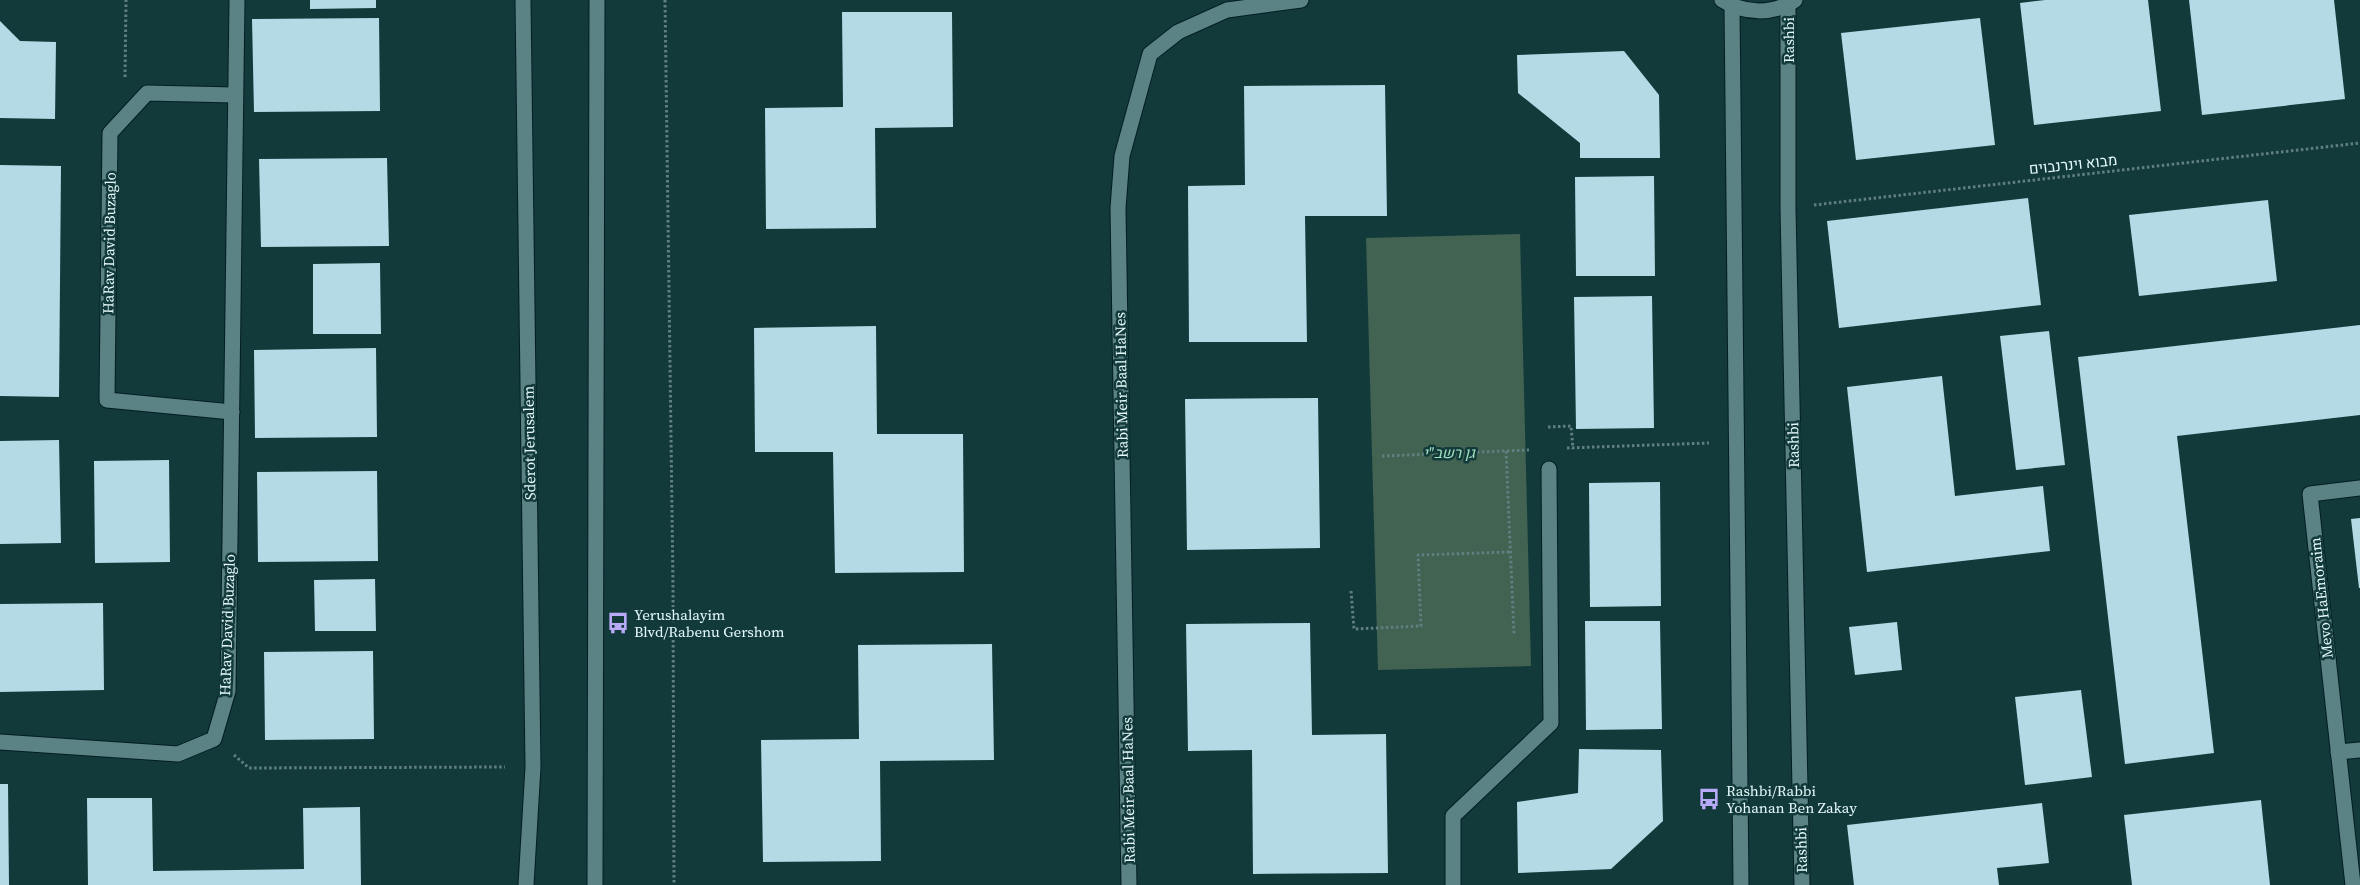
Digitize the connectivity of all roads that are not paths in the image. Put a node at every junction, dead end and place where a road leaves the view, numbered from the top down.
1 (237, 0) edge
2 (523, 0) edge
3 (597, 0) edge
4 (1302, 0) edge
5 (1791, 2) edge
6 (1727, 3) edge
7 (236, 95) junction
8 (232, 412) junction
9 (1549, 469) dead end
10 (2360, 488) edge
11 (0, 742) edge
12 (2360, 750) edge
13 (2338, 752) junction
14 (526, 885) edge
15 (595, 885) edge
16 (1129, 885) edge
17 (1453, 885) edge
18 (1741, 885) edge
19 (1802, 885) edge
20 (2353, 885) edge

1 - 7 street, HaRav David Buzaglo
2 - 14 street, Sderot Jerusalem
3 - 15 street
4 - 16 street, Rabi Meir Baal HaNes
5 - 6 street
5 - 19 street, Rashbi
6 - 18 street
7 - 8 street, HaRav David Buzaglo
7 - 8 street, HaRav David Buzaglo
8 - 11 street, HaRav David Buzaglo
9 - 17 street
10 - 13 street, Mevo HaEmoraim
12 - 13 street
13 - 20 street, Mevo HaEmoraim

